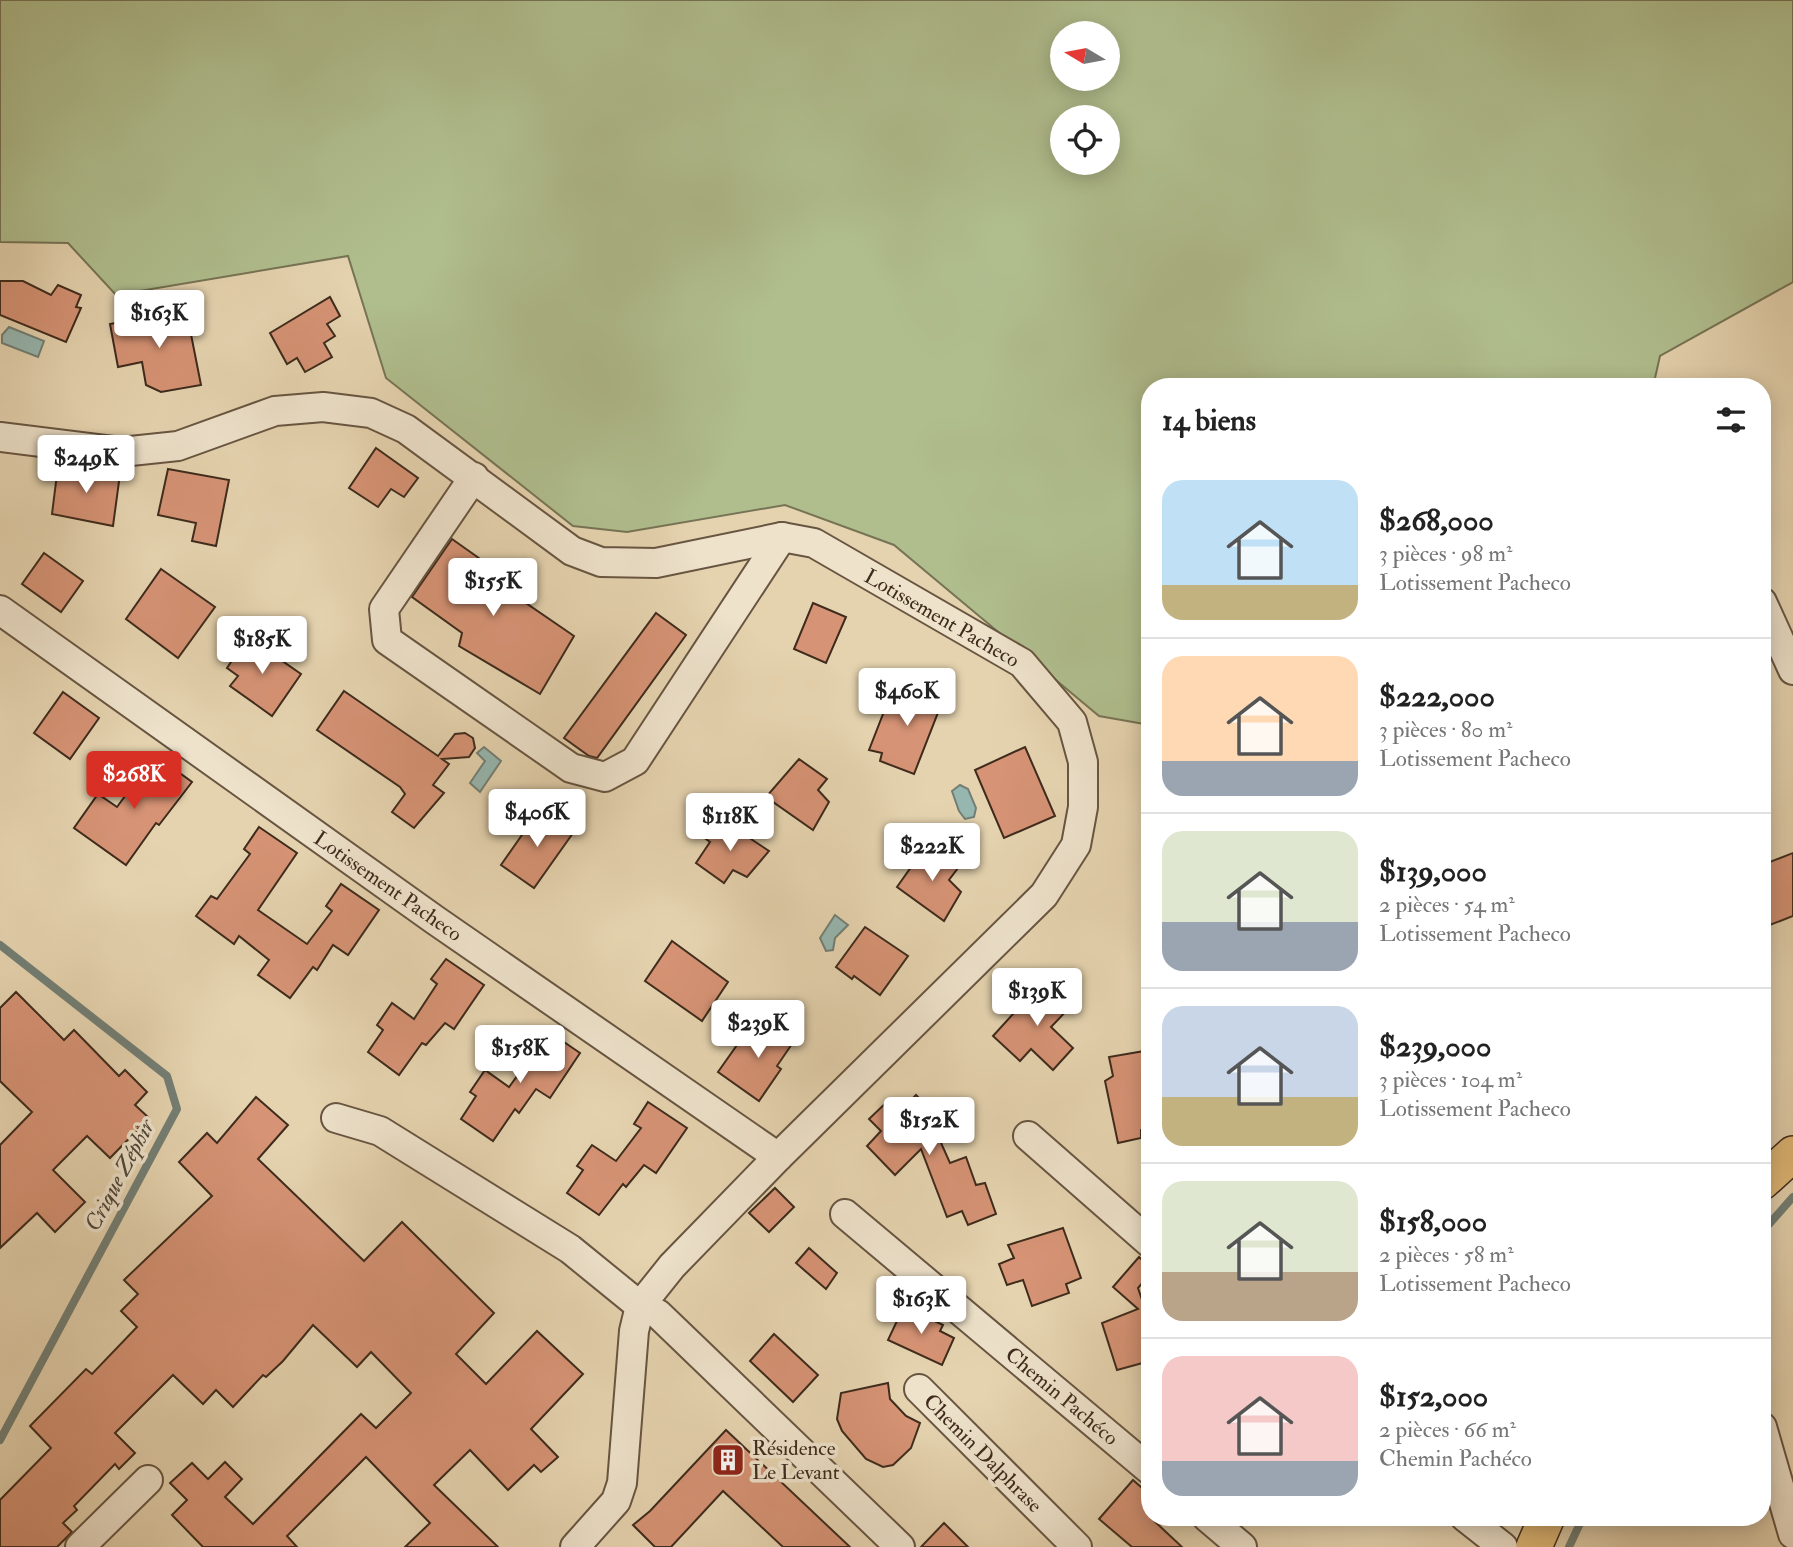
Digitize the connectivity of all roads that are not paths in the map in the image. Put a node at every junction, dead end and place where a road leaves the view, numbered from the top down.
1 (0, 437) edge
2 (474, 477) junction
3 (782, 537) junction
4 (0, 610) edge
5 (1771, 622) edge
6 (1793, 670) edge
7 (336, 1118) dead end
8 (1028, 1136) dead end
9 (1793, 1154) edge
10 (778, 1157) junction
11 (1771, 1174) edge
12 (845, 1214) dead end
13 (1141, 1235) edge
14 (640, 1306) junction
15 (919, 1389) dead end
16 (1771, 1458) edge
17 (1141, 1461) edge
18 (148, 1480) dead end
19 (1218, 1526) edge
20 (1476, 1526) edge
21 (1542, 1526) edge
22 (1793, 1534) edge
23 (80, 1547) edge
24 (575, 1547) edge
25 (901, 1547) edge
26 (1077, 1547) edge
27 (1242, 1547) edge
28 (1503, 1547) edge
29 (1534, 1547) edge

1 - 2 street, Lotissement Pacheco
2 - 3 street, Lotissement Pacheco
2 - 3 street
3 - 10 street, Lotissement Pacheco
4 - 10 street, Lotissement Pacheco
5 - 6 street
7 - 14 street
8 - 13 street
9 - 11 main road
10 - 14 street, Lotissement Pacheco
12 - 17 street, Chemin Pachéco
14 - 24 street
14 - 25 street
15 - 26 street, Chemin Dalphrase
16 - 22 street
18 - 23 street
19 - 27 street
20 - 28 street
21 - 29 main road

